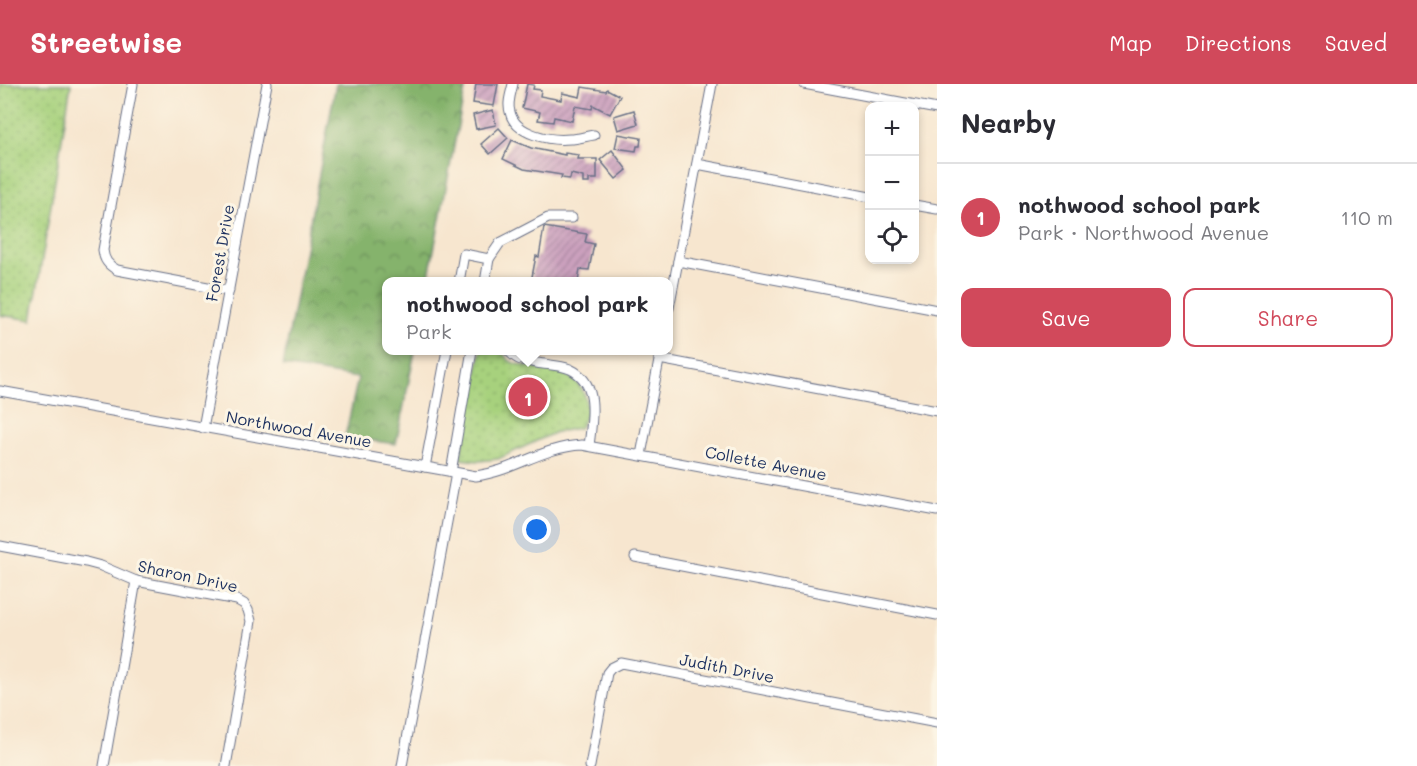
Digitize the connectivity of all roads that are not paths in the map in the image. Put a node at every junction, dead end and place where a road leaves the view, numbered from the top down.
1 (133, 84) edge
2 (267, 84) edge
3 (513, 84) edge
4 (712, 84) edge
5 (804, 84) edge
6 (937, 109) edge
7 (594, 135) dead end
8 (697, 164) junction
9 (865, 195) edge
10 (919, 206) edge
11 (937, 209) edge
12 (572, 218) dead end
13 (489, 259) junction
14 (678, 261) junction
15 (460, 277) edge
16 (486, 277) edge
17 (673, 287) edge
18 (229, 291) junction
19 (937, 310) edge
20 (446, 355) edge
21 (471, 355) edge
22 (512, 355) edge
23 (660, 355) edge
24 (0, 391) edge
25 (937, 411) edge
26 (203, 428) junction
27 (589, 446) junction
28 (641, 455) junction
29 (425, 467) junction
30 (453, 472) junction
31 (937, 511) edge
32 (0, 546) edge
33 (635, 557) dead end
34 (136, 581) junction
35 (937, 615) edge
36 (937, 723) edge
37 (104, 766) edge
38 (226, 766) edge
39 (402, 766) edge
40 (590, 766) edge

1 - 18 street
2 - 18 street, Forest Drive
3 - 7 street
4 - 8 street
5 - 6 street
8 - 9 street
8 - 14 street
10 - 11 street
12 - 13 street
13 - 15 street
13 - 16 street
14 - 17 street
14 - 19 street
18 - 26 street, Forest Drive
20 - 29 street
21 - 30 street
22 - 27 street
23 - 25 street
23 - 28 street
24 - 26 street, Northwood Avenue
26 - 29 street, Northwood Avenue
27 - 28 street, Collette Avenue
27 - 30 street, Northwood Avenue
28 - 31 street, Collette Avenue
29 - 30 street, Northwood Avenue
30 - 39 street
32 - 34 street, Sharon Drive
33 - 35 street
34 - 37 street
34 - 38 street, Sharon Drive
36 - 40 street, Judith Drive

